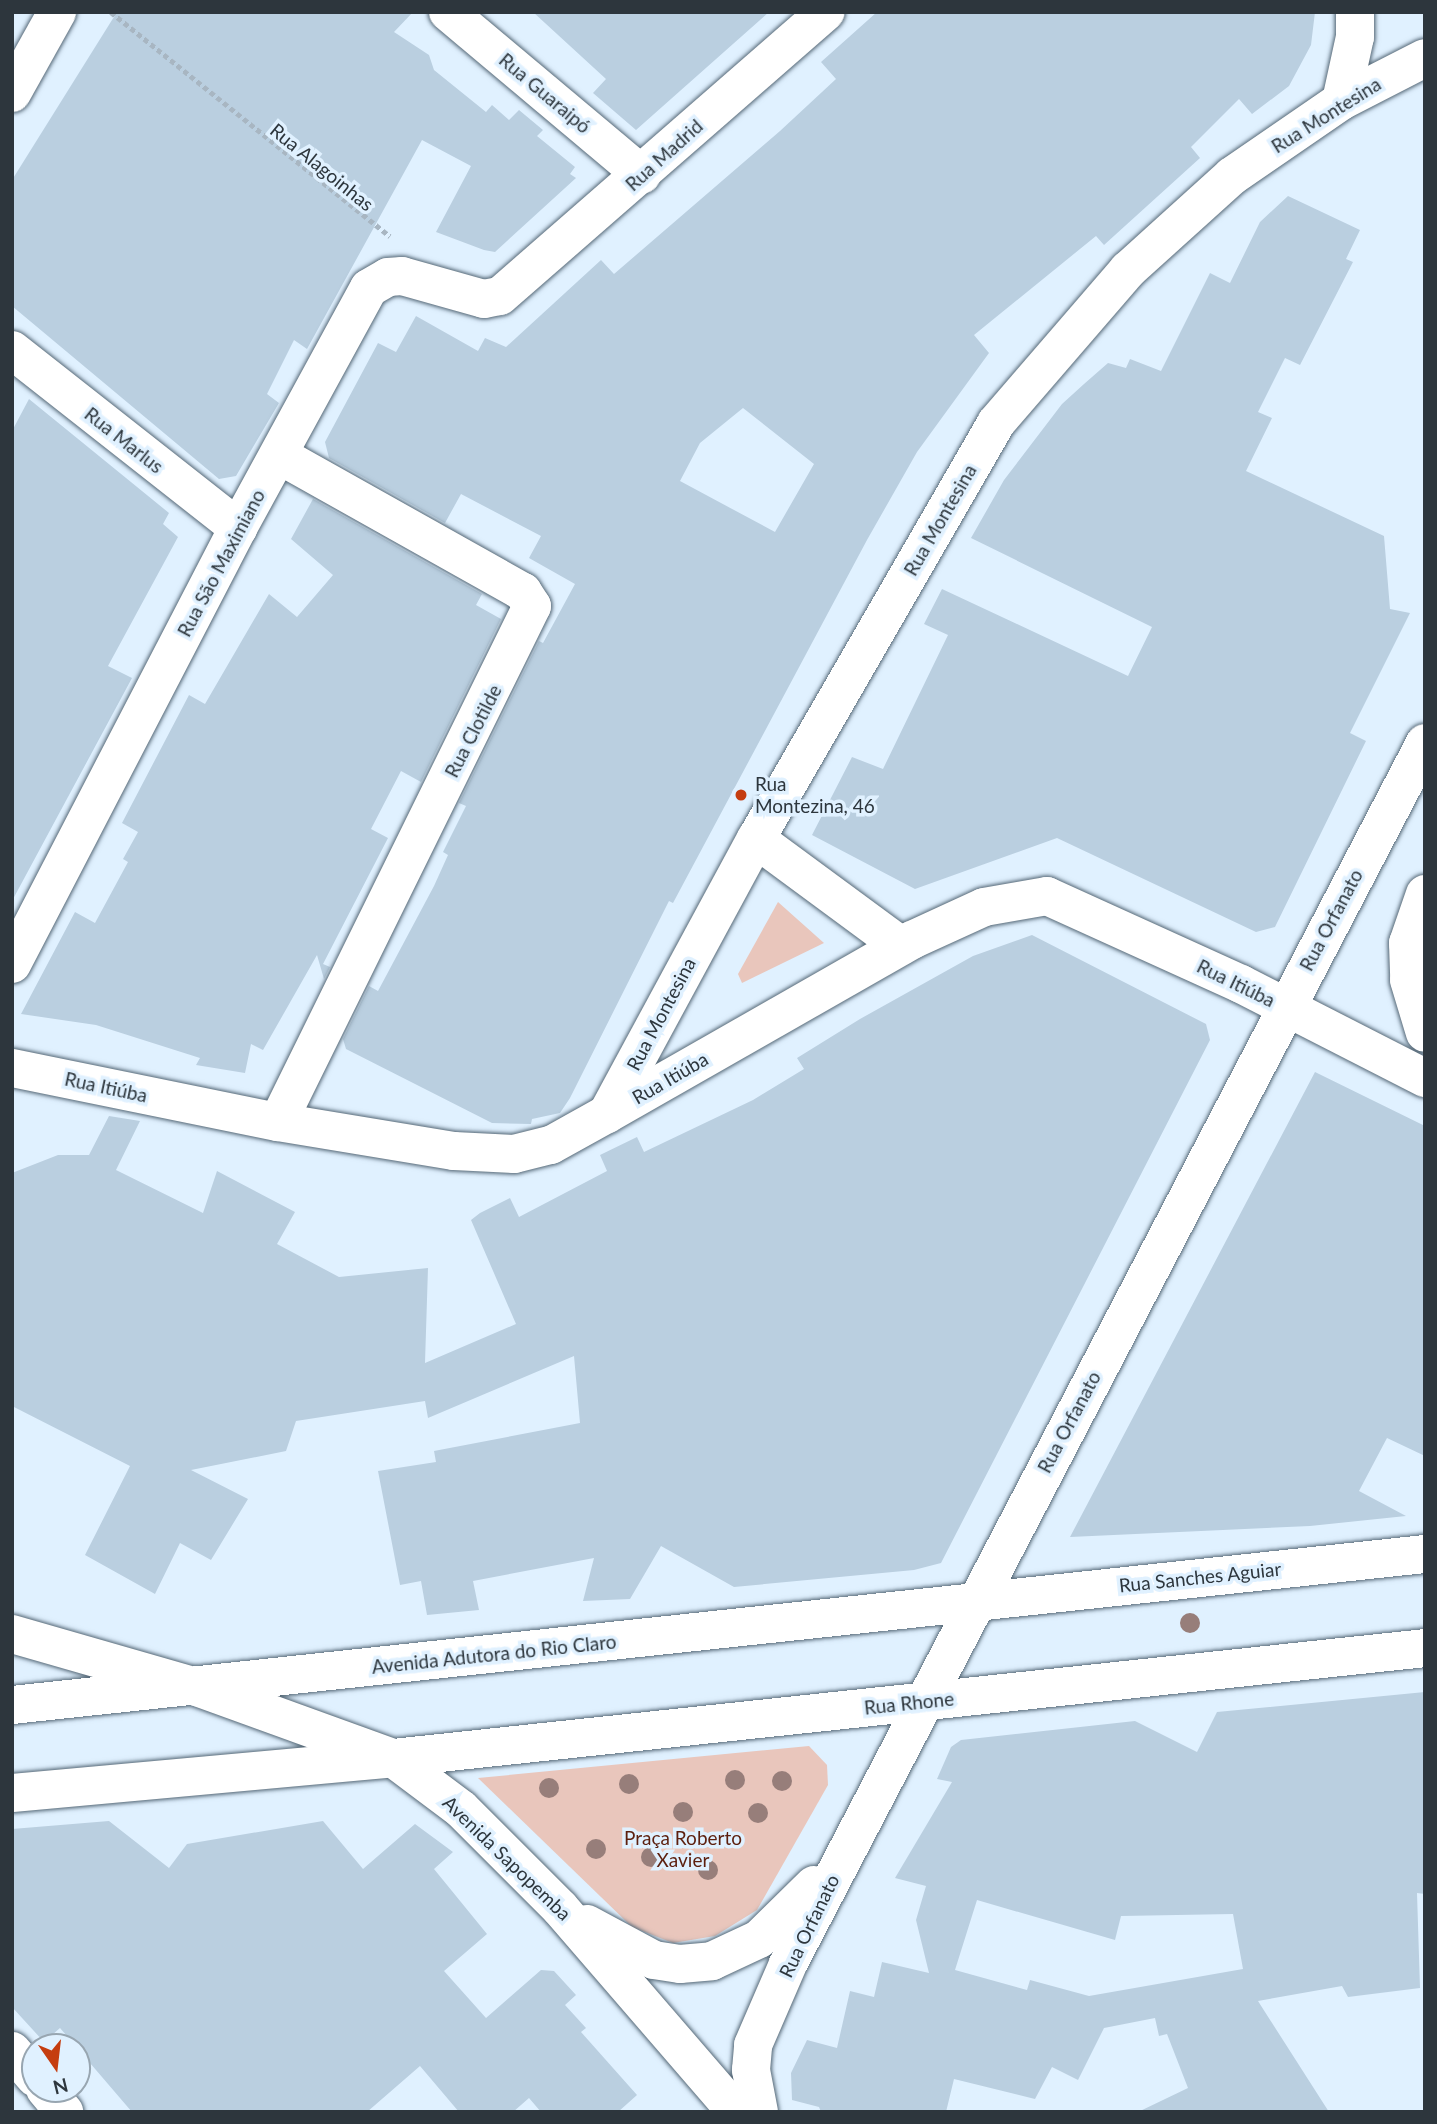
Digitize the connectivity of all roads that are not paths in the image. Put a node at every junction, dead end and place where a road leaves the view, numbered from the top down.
1 (57, 12) edge
2 (448, 12) edge
3 (825, 12) edge
4 (1355, 12) edge
5 (1425, 58) edge
6 (12, 93) edge
7 (1355, 93) junction
8 (642, 175) junction
9 (500, 296) joint
10 (12, 350) edge
11 (279, 455) junction
12 (238, 528) junction
13 (1425, 743) edge
14 (756, 839) junction
15 (1425, 894) edge
16 (901, 946) junction
17 (12, 964) edge
18 (1284, 1007) junction
19 (1425, 1033) edge
20 (12, 1068) edge
21 (1425, 1078) edge
22 (607, 1114) junction
23 (278, 1122) junction
24 (1425, 1554) edge
25 (975, 1601) junction
26 (12, 1634) edge
27 (1425, 1648) edge
28 (197, 1687) junction
29 (924, 1701) junction
30 (12, 1705) edge
31 (393, 1758) junction
32 (12, 1793) edge
33 (855, 1834) junction
34 (560, 1908) junction
35 (736, 2112) edge
36 (760, 2112) edge

1 - 6 main road
2 - 8 main road, Rua Guaraipó
3 - 8 main road, Rua Madrid
4 - 7 main road
5 - 7 main road, Rua Montesina
7 - 14 main road, Rua Montesina
8 - 9 main road, Rua Madrid
9 - 11 main road, Rua São Maximiano
10 - 12 main road, Rua Marlus
11 - 12 main road, Rua São Maximiano
11 - 23 main road, Rua Clotilde
12 - 17 main road, Rua São Maximiano
13 - 18 main road, Rua Orfanato
14 - 16 main road
14 - 22 main road, Rua Montesina
15 - 19 main road
16 - 18 main road, Rua Itiúba
16 - 22 main road, Rua Itiúba
18 - 21 main road, Rua Itiúba
18 - 25 main road, Rua Orfanato
20 - 23 main road, Rua Itiúba
22 - 23 main road, Rua Itiúba
24 - 25 main road, Rua Sanches Aguiar
25 - 28 main road, Avenida Adutora do Rio Claro
25 - 29 main road, Rua Orfanato
26 - 28 main road, Avenida Sapopemba
27 - 29 main road, Rua Rhone
28 - 30 main road, Avenida Adutora do Rio Claro
28 - 31 main road, Avenida Sapopemba
29 - 31 main road, Rua Rhone
29 - 33 main road, Rua Orfanato
31 - 32 main road
31 - 34 main road, Avenida Sapopemba
33 - 34 main road
33 - 36 main road, Rua Orfanato
34 - 35 main road, Avenida Sapopemba

